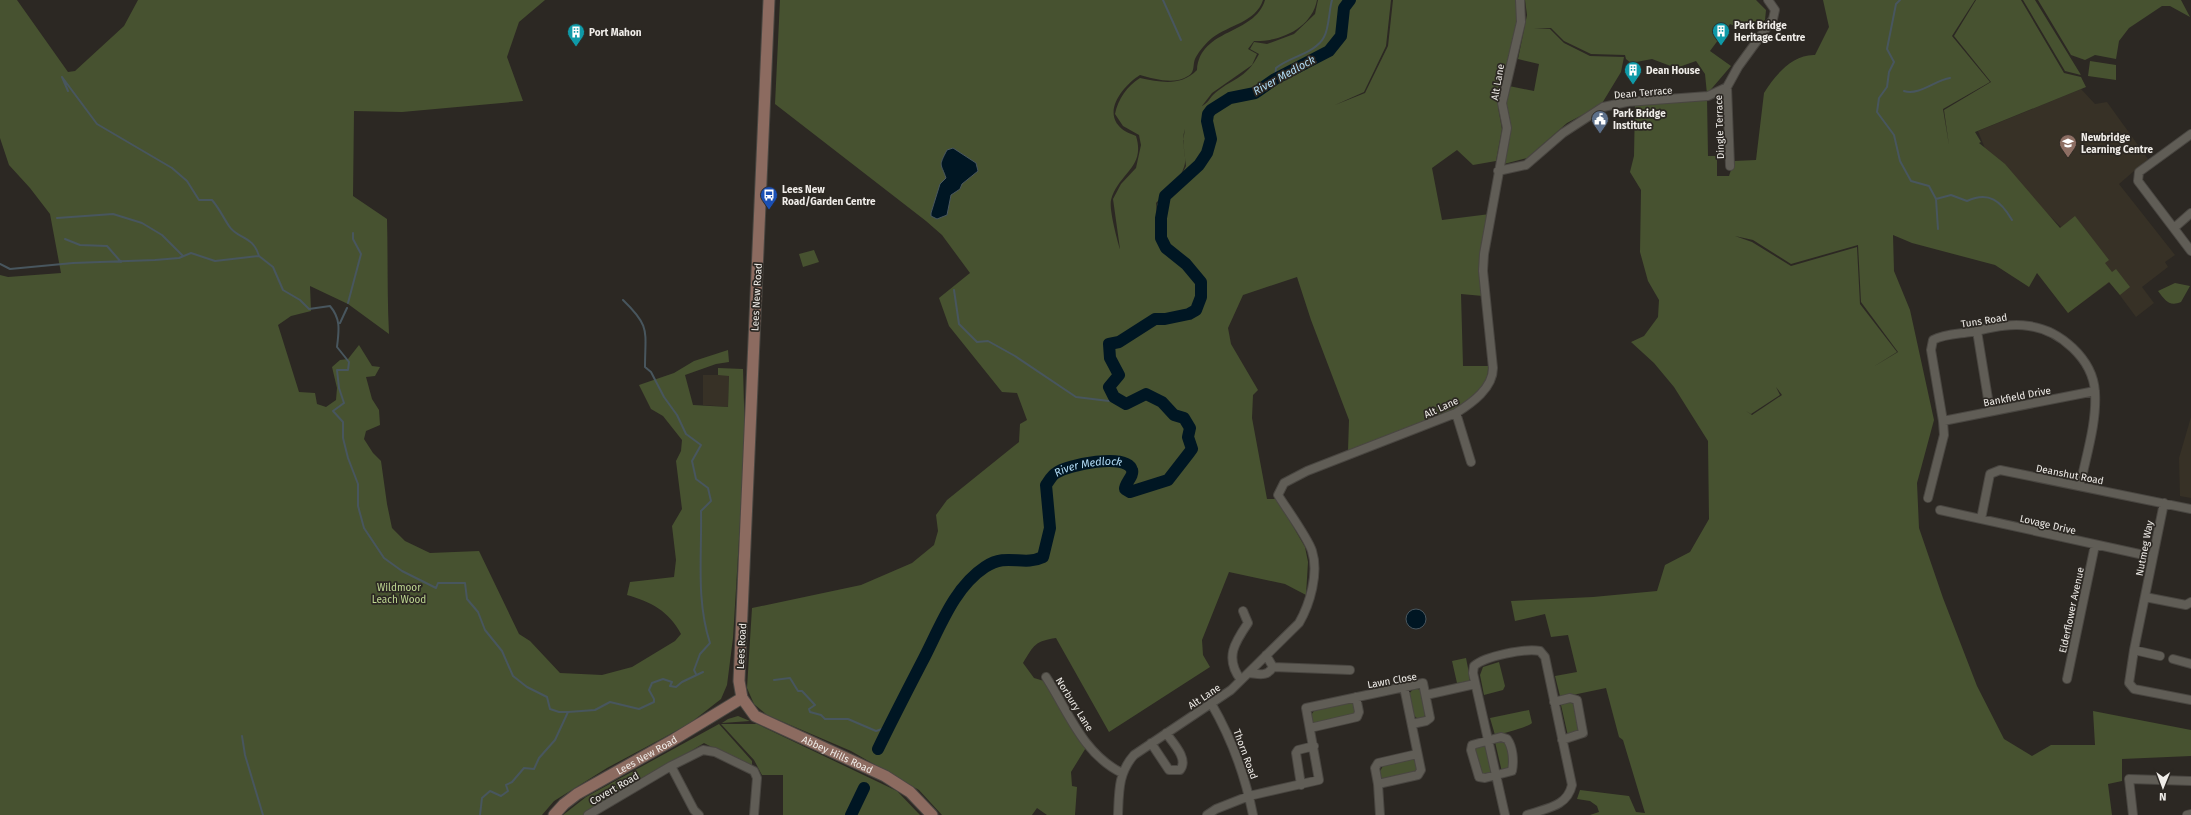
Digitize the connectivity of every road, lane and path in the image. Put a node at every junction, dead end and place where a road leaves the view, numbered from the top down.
1 (769, 0) edge
2 (1520, 0) edge
3 (1768, 0) edge
4 (1727, 87) junction
5 (2191, 134) edge
6 (1730, 166) dead end
7 (1498, 171) junction
8 (2191, 214) edge
9 (2174, 228) junction
10 (2191, 251) edge
11 (1977, 331) junction
12 (2095, 391) junction
13 (1990, 411) junction
14 (1456, 413) junction
15 (1943, 421) junction
16 (1472, 462) dead end
17 (2080, 486) junction
18 (1928, 498) dead end
19 (2164, 503) junction
20 (2191, 509) edge
21 (1940, 510) dead end
22 (1981, 519) junction
23 (2095, 544) junction
24 (2152, 557) junction
25 (744, 594) joint
26 (2145, 598) junction
27 (2191, 602) edge
28 (1243, 612) dead end
29 (2134, 650) junction
30 (1266, 655) junction
31 (2160, 656) dead end
32 (2173, 659) dead end
33 (2191, 664) edge
34 (1273, 667) junction
35 (1350, 670) dead end
36 (1249, 673) junction
37 (1046, 676) dead end
38 (2067, 679) dead end
39 (1241, 680) junction
40 (1475, 684) junction
41 (1404, 687) junction
42 (1426, 695) junction
43 (1356, 697) junction
44 (742, 698) junction
45 (2191, 700) edge
46 (1554, 702) junction
47 (1211, 704) junction
48 (1412, 724) junction
49 (1310, 728) junction
50 (1166, 733) junction
51 (1488, 740) junction
52 (1562, 740) junction
53 (1151, 743) junction
54 (1314, 746) junction
55 (1418, 754) junction
56 (671, 766) junction
57 (1122, 773) junction
58 (1496, 775) junction
59 (2191, 780) edge
60 (1378, 784) junction
61 (1301, 785) junction
62 (1249, 796) junction
63 (2191, 814) edge
64 (554, 815) edge
65 (588, 815) edge
66 (698, 815) edge
67 (754, 815) edge
68 (932, 815) edge
69 (1118, 815) edge
70 (1207, 815) edge
71 (1253, 815) edge
72 (1380, 815) edge
73 (1505, 815) edge
74 (1527, 815) edge
75 (2133, 815) edge
76 (2187, 815) edge

1 - 25 main road, Lees New Road
2 - 7 street, Alt Lane
3 - 4 street
4 - 6 street, Dingle Terrace
4 - 7 street, Dean Terrace
5 - 9 street
7 - 14 street, Alt Lane
8 - 9 street
9 - 10 street
11 - 12 street, Tuns Road
11 - 13 street
11 - 15 street, Tuns Road
12 - 13 street, Bankfield Drive
12 - 17 street, Tuns Road
13 - 15 street, Bankfield Drive
14 - 16 street
14 - 30 street, Alt Lane
15 - 18 street, Tuns Road
17 - 19 street, Deanshut Road
17 - 22 street, Deanshut Road
19 - 20 street, Deanshut Road
19 - 24 street, Nutmeg Way
21 - 22 street, Lovage Drive
22 - 23 street, Lovage Drive
23 - 24 street, Lovage Drive
23 - 38 street, Elderflower Avenue
24 - 26 street, Nutmeg Way
25 - 44 main road, Lees Road
26 - 27 street
26 - 29 street, Nutmeg Way
28 - 39 street
29 - 31 street
29 - 45 street, Nutmeg Way
30 - 34 street
30 - 36 street, Alt Lane
32 - 33 street
34 - 35 street
34 - 36 street
36 - 39 street, Alt Lane
37 - 57 street, Norbury Lane
39 - 47 street, Alt Lane
40 - 42 street
40 - 46 street
40 - 51 street
41 - 42 street, Lawn Close
41 - 43 street, Lawn Close
41 - 48 street
42 - 48 street
43 - 49 street, Lawn Close
43 - 49 street, Lawn Close
44 - 64 main road, Lees New Road
44 - 68 main road, Abbey Hills Road
46 - 52 street
46 - 52 street
47 - 50 street, Alt Lane
47 - 62 street, Thorn Road
48 - 55 street
49 - 54 street, Lawn Close
50 - 53 street, Alt Lane
50 - 53 street
51 - 58 street
51 - 58 street
51 - 58 street
52 - 74 street
53 - 57 street, Alt Lane
54 - 61 street
54 - 61 street, Lawn Close
55 - 60 street
55 - 60 street
56 - 65 street, Covert Road
56 - 66 street
56 - 67 street, Covert Road
57 - 69 street, Alt Lane
58 - 73 street
59 - 75 street
60 - 72 street
61 - 62 street
62 - 70 street
62 - 71 street, Thorn Road
63 - 76 street

